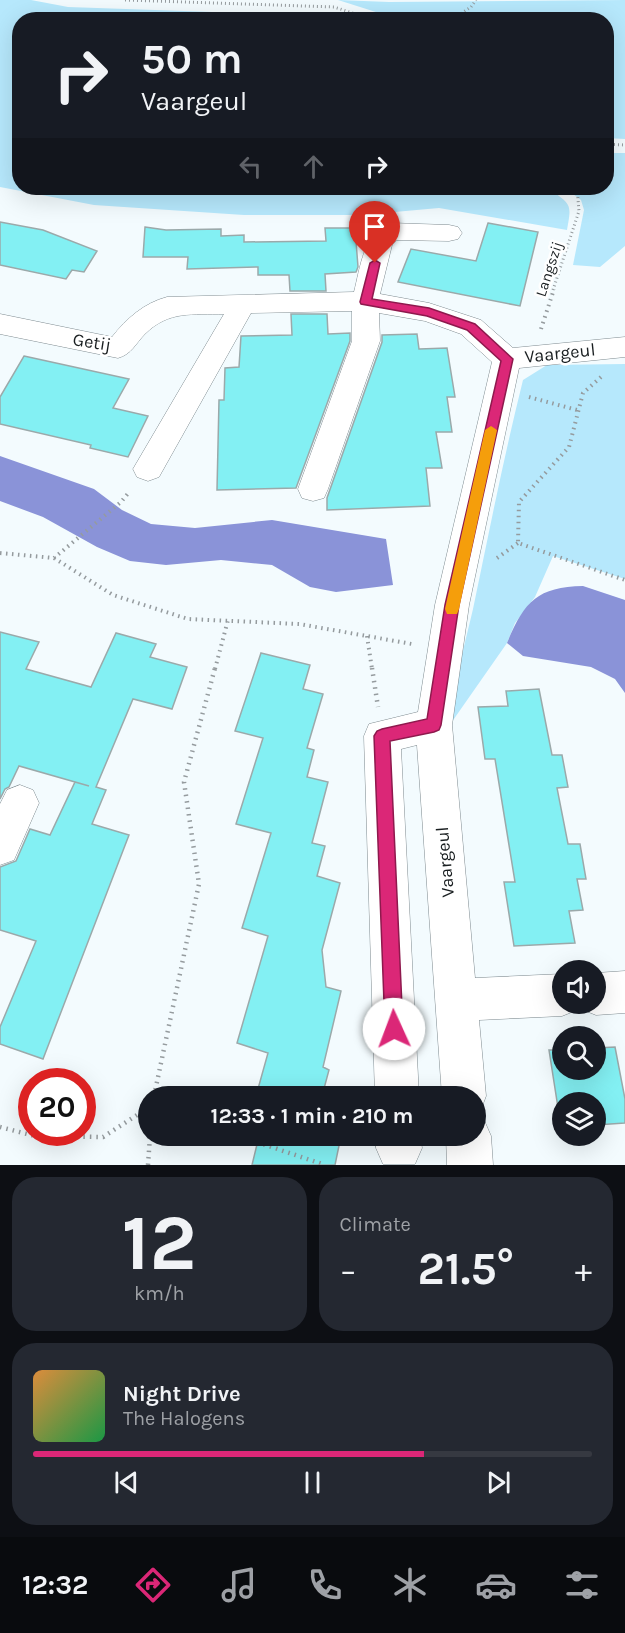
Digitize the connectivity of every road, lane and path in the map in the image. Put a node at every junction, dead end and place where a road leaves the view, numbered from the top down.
1 (125, 0) edge
2 (477, 0) edge
3 (349, 12) edge
4 (463, 12) edge
5 (578, 195) edge
6 (449, 233) dead end
7 (365, 302) junction
8 (243, 304) junction
9 (0, 324) edge
10 (625, 347) edge
11 (513, 368) junction
12 (605, 374) dead end
13 (577, 410) junction
14 (148, 469) dead end
15 (313, 489) dead end
16 (121, 502) dead end
17 (0, 553) edge
18 (54, 558) junction
19 (625, 580) edge
20 (228, 621) junction
21 (367, 636) junction
22 (445, 650) junction
23 (434, 725) junction
24 (382, 736) junction
25 (20, 803) dead end
26 (0, 846) edge
27 (625, 992) edge
28 (606, 993) edge
29 (552, 995) edge
30 (456, 1000) junction
31 (156, 1086) edge
32 (397, 1086) edge
33 (463, 1086) edge
34 (138, 1114) edge
35 (0, 1127) edge
36 (149, 1146) edge
37 (269, 1146) edge
38 (469, 1146) edge
39 (148, 1165) edge
40 (325, 1165) edge
41 (470, 1165) edge

1 - 3 path
2 - 4 path
5 - 11 path, Langszij
6 - 7 street
7 - 8 street, Getij
7 - 11 street, Getij
7 - 15 street
8 - 9 street, Getij
8 - 14 street
10 - 11 street, Vaargeul
11 - 13 path
11 - 22 street, Vaargeul
12 - 13 path
13 - 19 path
16 - 18 path
17 - 18 path
18 - 20 path
20 - 21 path
20 - 31 path
21 - 22 path
21 - 24 path
22 - 23 street, Vaargeul
23 - 24 street
23 - 30 street, Vaargeul
24 - 32 street
25 - 26 street
27 - 28 street
29 - 30 street
30 - 33 street, Vaargeul
34 - 35 path
36 - 39 path
37 - 40 path
38 - 41 street

